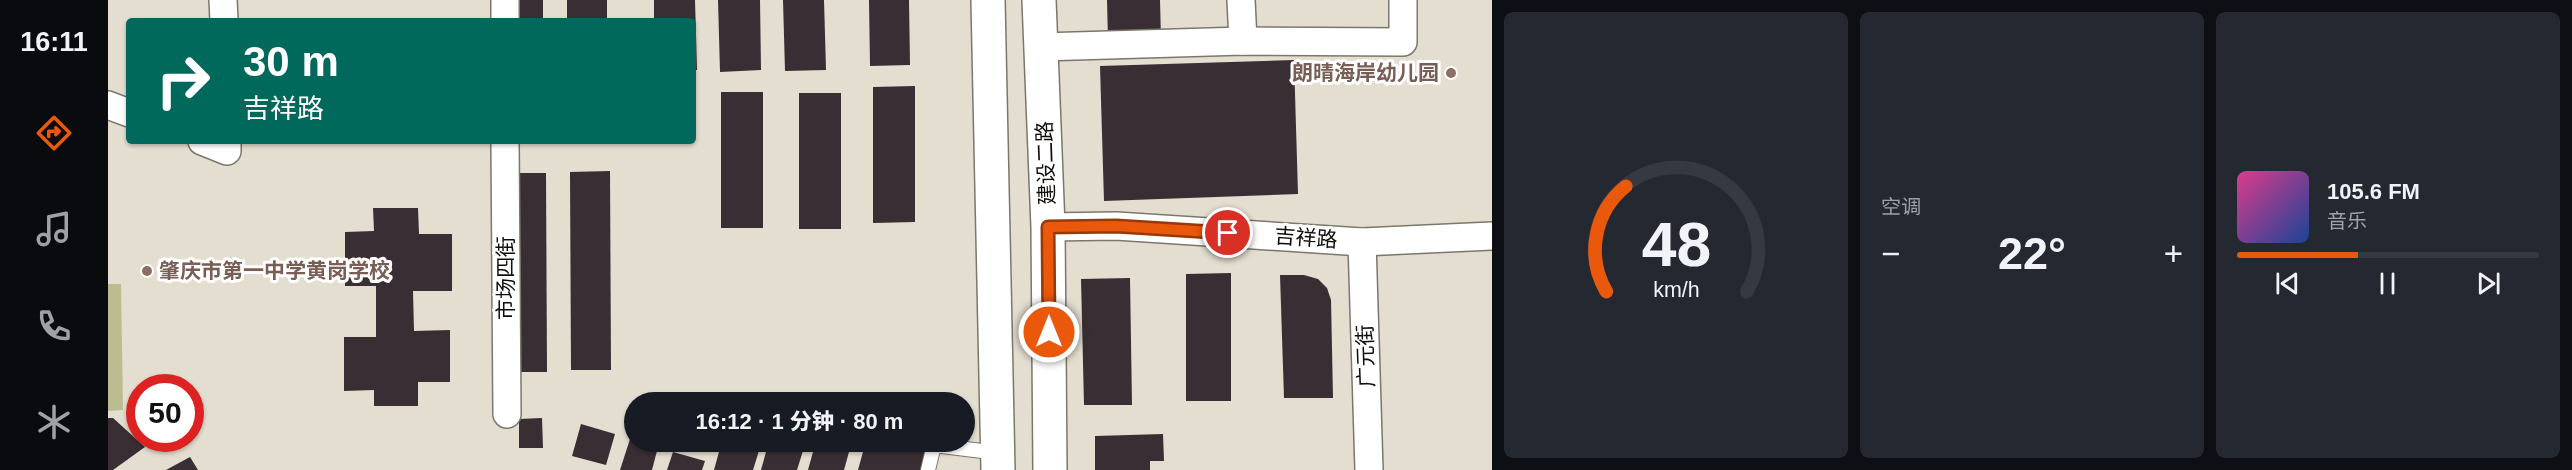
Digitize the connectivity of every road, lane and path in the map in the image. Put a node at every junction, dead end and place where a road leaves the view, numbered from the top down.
1 (223, 0) edge
2 (505, 0) edge
3 (988, 0) edge
4 (1039, 0) edge
5 (1241, 0) edge
6 (1402, 0) edge
7 (224, 18) edge
8 (505, 18) edge
9 (1243, 41) junction
10 (1041, 46) junction
11 (108, 105) edge
12 (126, 112) edge
13 (505, 144) edge
14 (1048, 227) junction
15 (1492, 236) edge
16 (1362, 242) junction
17 (507, 414) dead end
18 (998, 462) edge
19 (928, 470) edge
20 (1050, 470) edge
21 (1369, 470) edge

1 - 7 street
2 - 8 street
3 - 18 main road
4 - 10 main road, 建设二路
5 - 9 street
6 - 9 street
9 - 10 street
10 - 14 main road, 建设二路
11 - 12 street
13 - 17 street, 市场四街
14 - 16 street, 吉祥路
14 - 20 main road, 建设二路
15 - 16 street, 吉祥路
16 - 21 street, 广元街
18 - 19 lane

